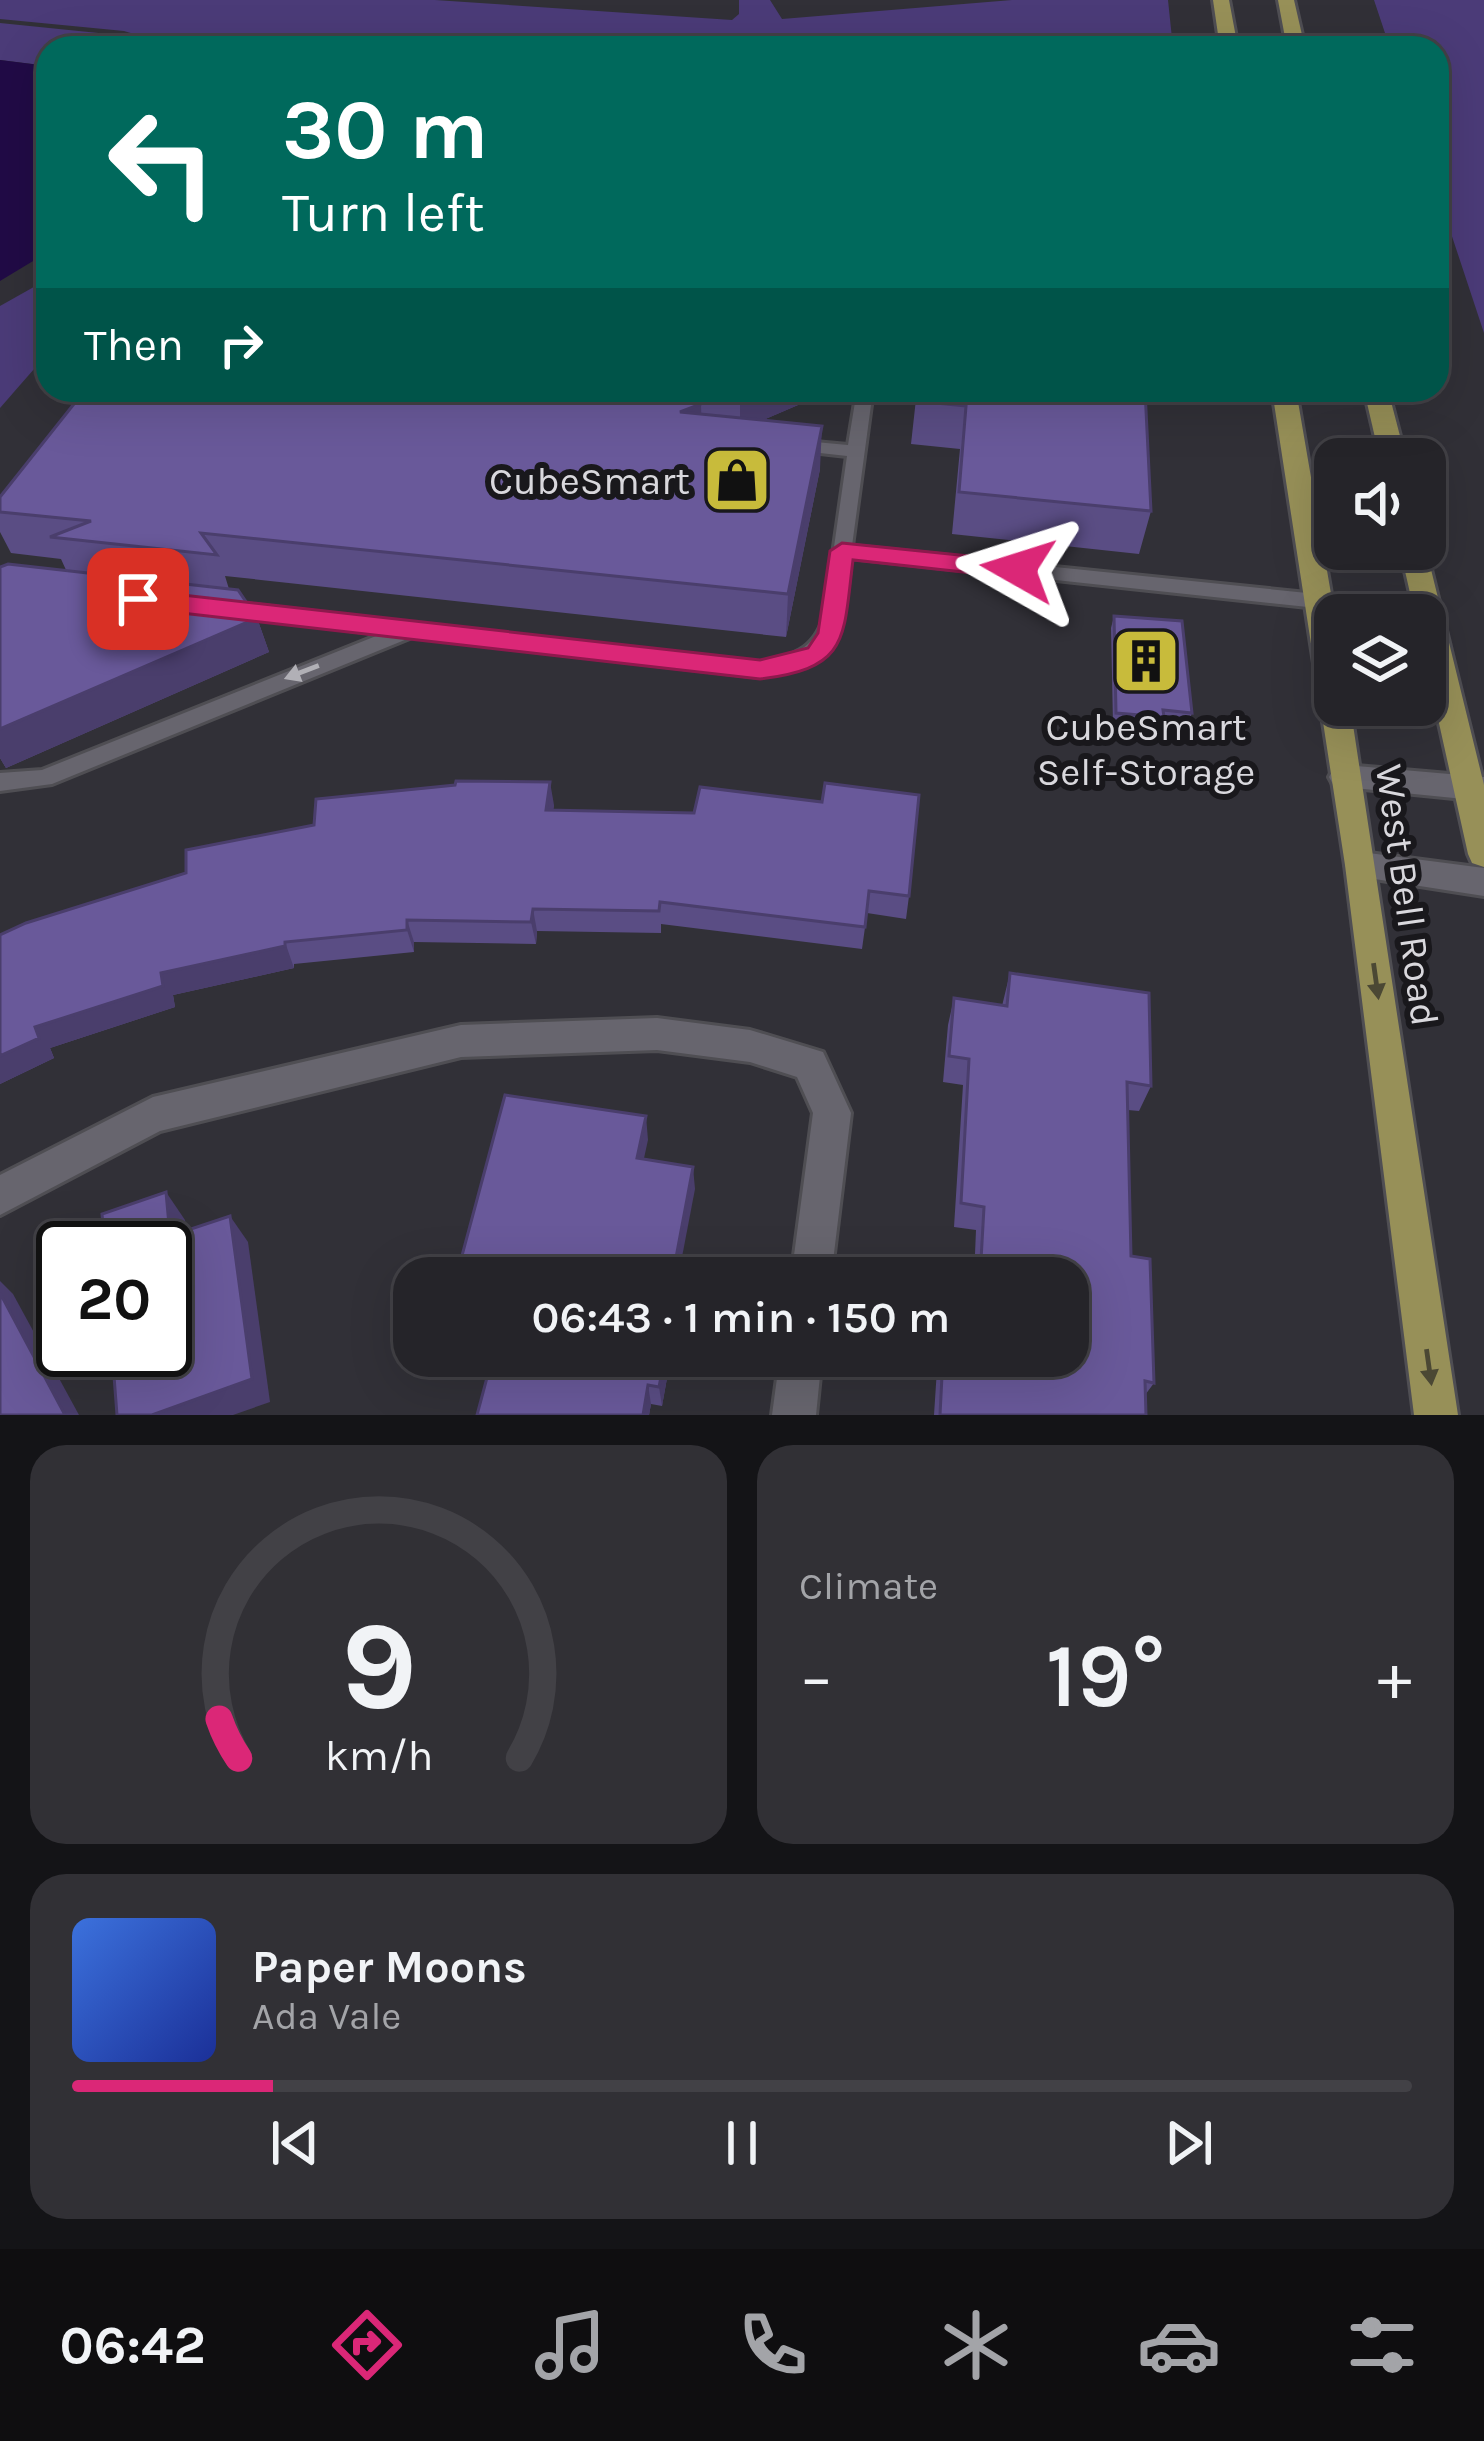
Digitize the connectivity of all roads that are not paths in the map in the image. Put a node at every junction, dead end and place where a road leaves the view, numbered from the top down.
1 (1221, 0) edge
2 (1286, 0) edge
3 (1227, 36) edge
4 (1294, 36) edge
5 (863, 402) edge
6 (1286, 402) edge
7 (1379, 402) edge
8 (1388, 438) edge
9 (763, 442) edge
10 (857, 451) junction
11 (842, 551) junction
12 (1420, 570) edge
13 (1316, 594) edge
14 (1314, 601) edge
15 (206, 607) edge
16 (411, 630) junction
17 (1337, 726) edge
18 (1345, 777) junction
19 (0, 782) edge
20 (1478, 789) edge
21 (1484, 854) edge
22 (1360, 865) junction
23 (1484, 882) edge
24 (0, 1196) edge
25 (814, 1257) edge
26 (799, 1377) edge
27 (794, 1415) edge
28 (1436, 1415) edge

1 - 3 main road
2 - 4 main road
5 - 10 lane
6 - 13 main road, West Bell Road
7 - 8 main road
9 - 10 lane
10 - 11 lane
11 - 14 lane
11 - 16 lane
12 - 20 main road, West Bell Road
15 - 16 lane
16 -> 19 lane
17 - 18 main road, West Bell Road
18 - 20 street
18 - 22 main road, West Bell Road
20 - 21 main road, West Bell Road
22 - 23 street
22 -> 28 main road, West Bell Road
24 - 25 street
26 - 27 street

